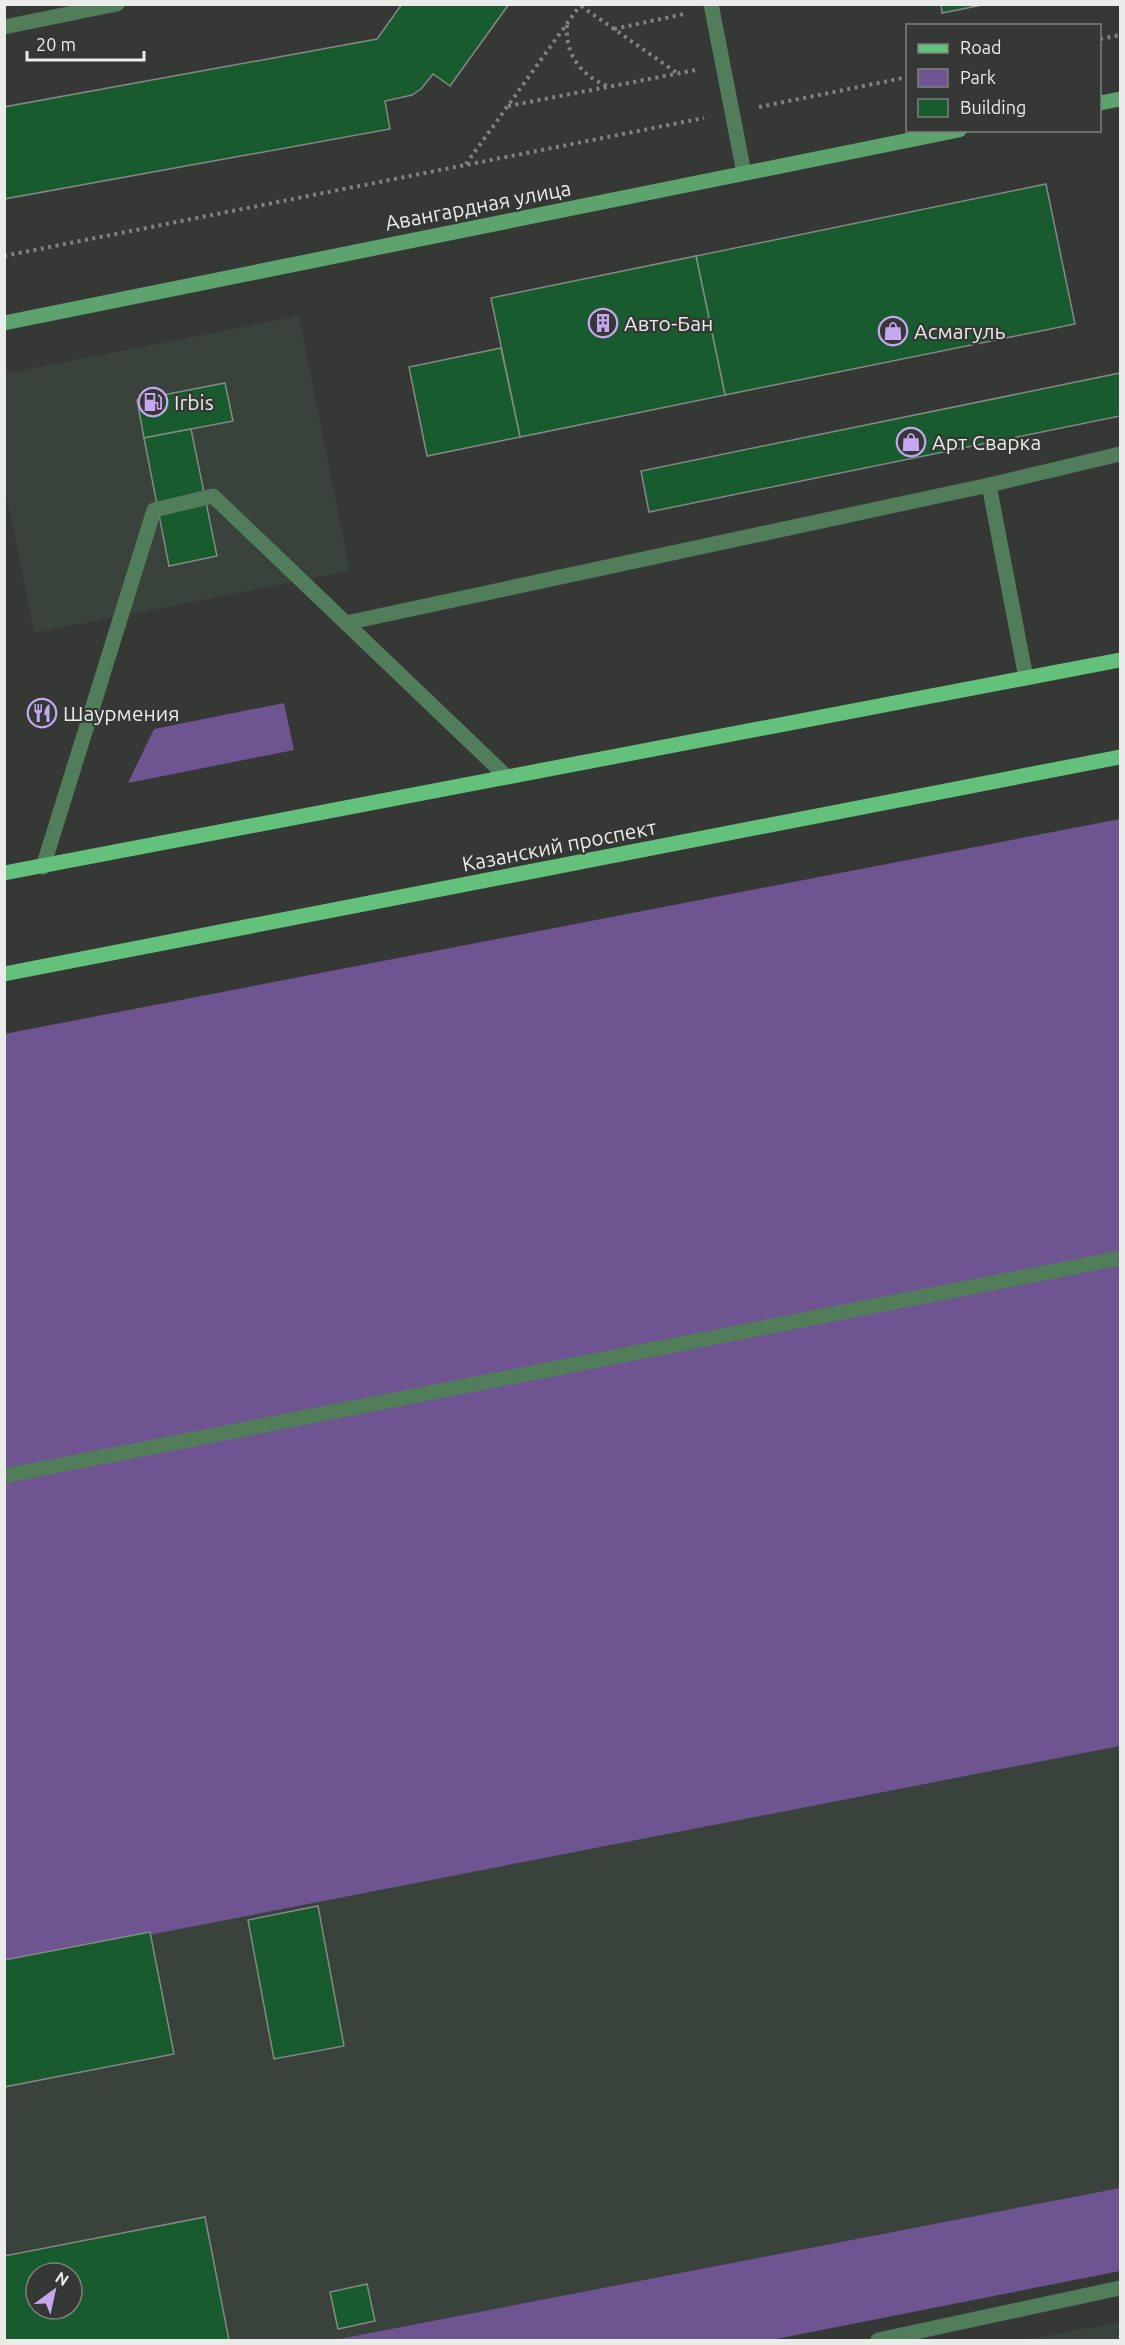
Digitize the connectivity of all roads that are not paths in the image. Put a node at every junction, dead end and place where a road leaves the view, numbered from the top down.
1 (117, 4) edge
2 (711, 7) edge
3 (4, 27) edge
4 (1120, 99) edge
5 (1101, 103) edge
6 (949, 132) edge
7 (744, 173) junction
8 (4, 323) edge
9 (1120, 454) edge
10 (989, 485) junction
11 (346, 623) junction
12 (1120, 660) edge
13 (1026, 678) junction
14 (1120, 757) edge
15 (507, 777) junction
16 (43, 867) junction
17 (4, 873) edge
18 (4, 974) edge
19 (1120, 1258) edge
20 (4, 1476) edge
21 (1120, 2288) edge
22 (878, 2340) edge

1 - 3 street
2 - 7 street
4 - 5 street
6 - 7 street, Авангардная улица
7 - 8 street, Авангардная улица
9 - 10 street
10 - 11 street
10 - 13 street
11 - 15 street
11 - 16 street
12 - 13 main road
13 - 15 main road
14 - 18 main road, Казанский проспект
15 - 16 main road
16 - 17 main road
19 - 20 street
21 - 22 street

